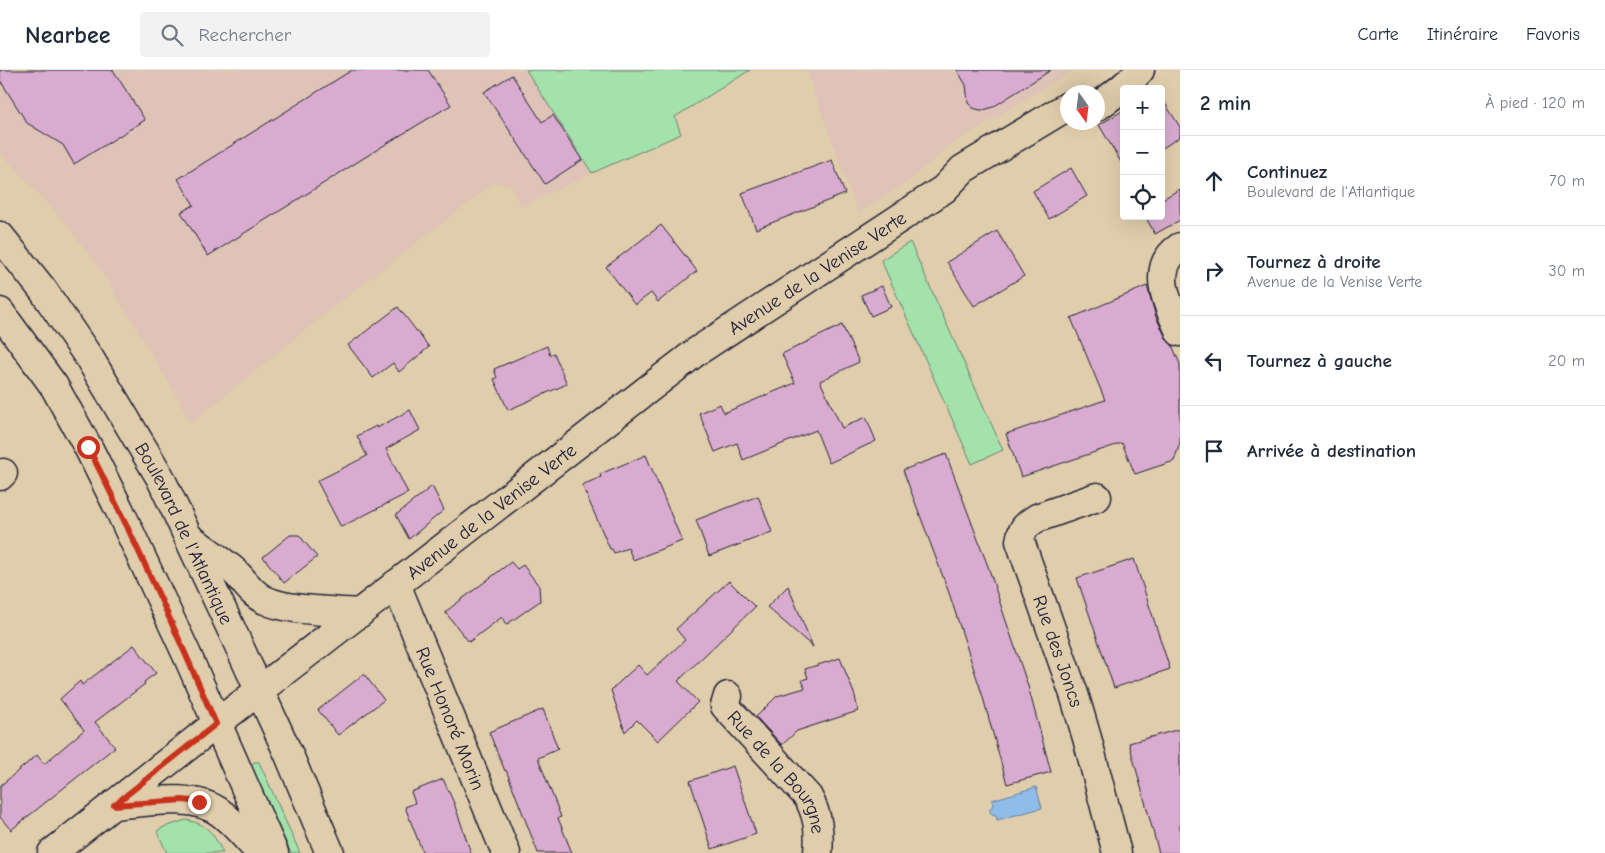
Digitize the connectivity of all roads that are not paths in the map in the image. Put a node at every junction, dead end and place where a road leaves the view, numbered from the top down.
1 (1128, 70) edge
2 (1140, 70) edge
3 (1101, 85) edge
4 (1105, 101) edge
5 (1060, 111) edge
6 (1060, 130) edge
7 (944, 189) junction
8 (0, 236) edge
9 (1180, 247) edge
10 (0, 312) edge
11 (1180, 332) edge
12 (1097, 497) dead end
13 (190, 538) junction
14 (396, 584) junction
15 (360, 613) junction
16 (260, 690) junction
17 (728, 696) dead end
18 (216, 724) junction
19 (114, 805) junction
20 (52, 853) edge
21 (260, 853) edge
22 (274, 853) edge
23 (330, 853) edge
24 (506, 853) edge
25 (818, 853) edge
26 (1118, 853) edge

1 - 3 main road
2 - 4 main road
5 - 7 main road, Avenue de la Venise Verte
6 - 7 main road, Avenue de la Venise Verte
7 - 14 main road, Avenue de la Venise Verte
8 - 13 main road, Boulevard de l'Atlantique
9 - 11 main road
10 - 18 main road
12 - 26 main road, Rue des Joncs
13 - 15 main road
13 - 16 main road, Boulevard de l'Atlantique
14 - 15 main road, Avenue de la Venise Verte
14 - 24 main road, Rue Honoré Morin
15 - 16 main road, Avenue de la Venise Verte
16 - 18 main road, Avenue de la Venise Verte
16 - 23 main road, Boulevard de l'Atlantique
17 - 25 main road, Rue de la Bourgne
18 - 19 main road, Avenue de la Venise Verte
18 - 22 main road
19 - 20 main road, Avenue de la Venise Verte
19 - 21 main road

